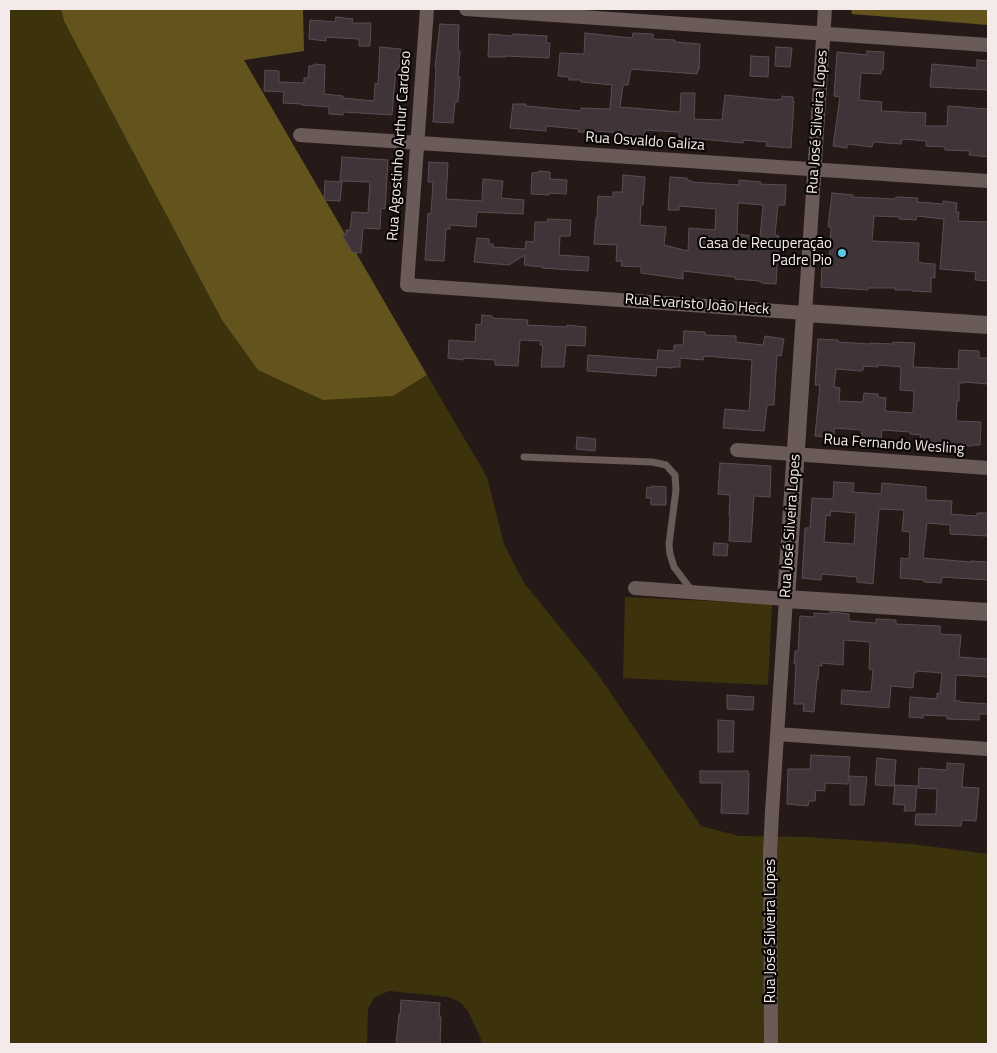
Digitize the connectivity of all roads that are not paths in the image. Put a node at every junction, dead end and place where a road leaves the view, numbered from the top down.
1 (426, 9) edge
2 (466, 9) edge
3 (825, 9) edge
4 (824, 33) junction
5 (988, 44) edge
6 (300, 136) dead end
7 (417, 143) junction
8 (815, 170) junction
9 (988, 181) edge
10 (407, 285) joint
11 (805, 313) junction
12 (988, 325) edge
13 (737, 450) dead end
14 (796, 454) junction
15 (524, 457) dead end
16 (988, 468) edge
17 (635, 588) dead end
18 (693, 592) junction
19 (786, 599) junction
20 (988, 612) edge
21 (777, 734) junction
22 (988, 749) edge
23 (772, 1044) edge

1 - 7 street, Rua Agostinho Arthur Cardoso
2 - 4 street
3 - 4 street, Rua José Silveira Lopes
4 - 5 street
4 - 8 street, Rua José Silveira Lopes
6 - 7 street, Rua Osvaldo Galiza
7 - 8 street, Rua Osvaldo Galiza
7 - 10 street, Rua Agostinho Arthur Cardoso
8 - 9 street, Rua Osvaldo Galiza
8 - 11 street, Rua José Silveira Lopes
10 - 11 street, Rua Evaristo João Heck
11 - 12 street, Rua Evaristo João Heck
11 - 14 street, Rua José Silveira Lopes
13 - 14 street, Rua Fernando Wesling
14 - 16 street, Rua Fernando Wesling
14 - 19 street, Rua José Silveira Lopes
15 - 18 lane
17 - 18 street
18 - 19 street
19 - 20 street
19 - 21 street, Rua José Silveira Lopes
21 - 22 street
21 - 23 street, Rua José Silveira Lopes

